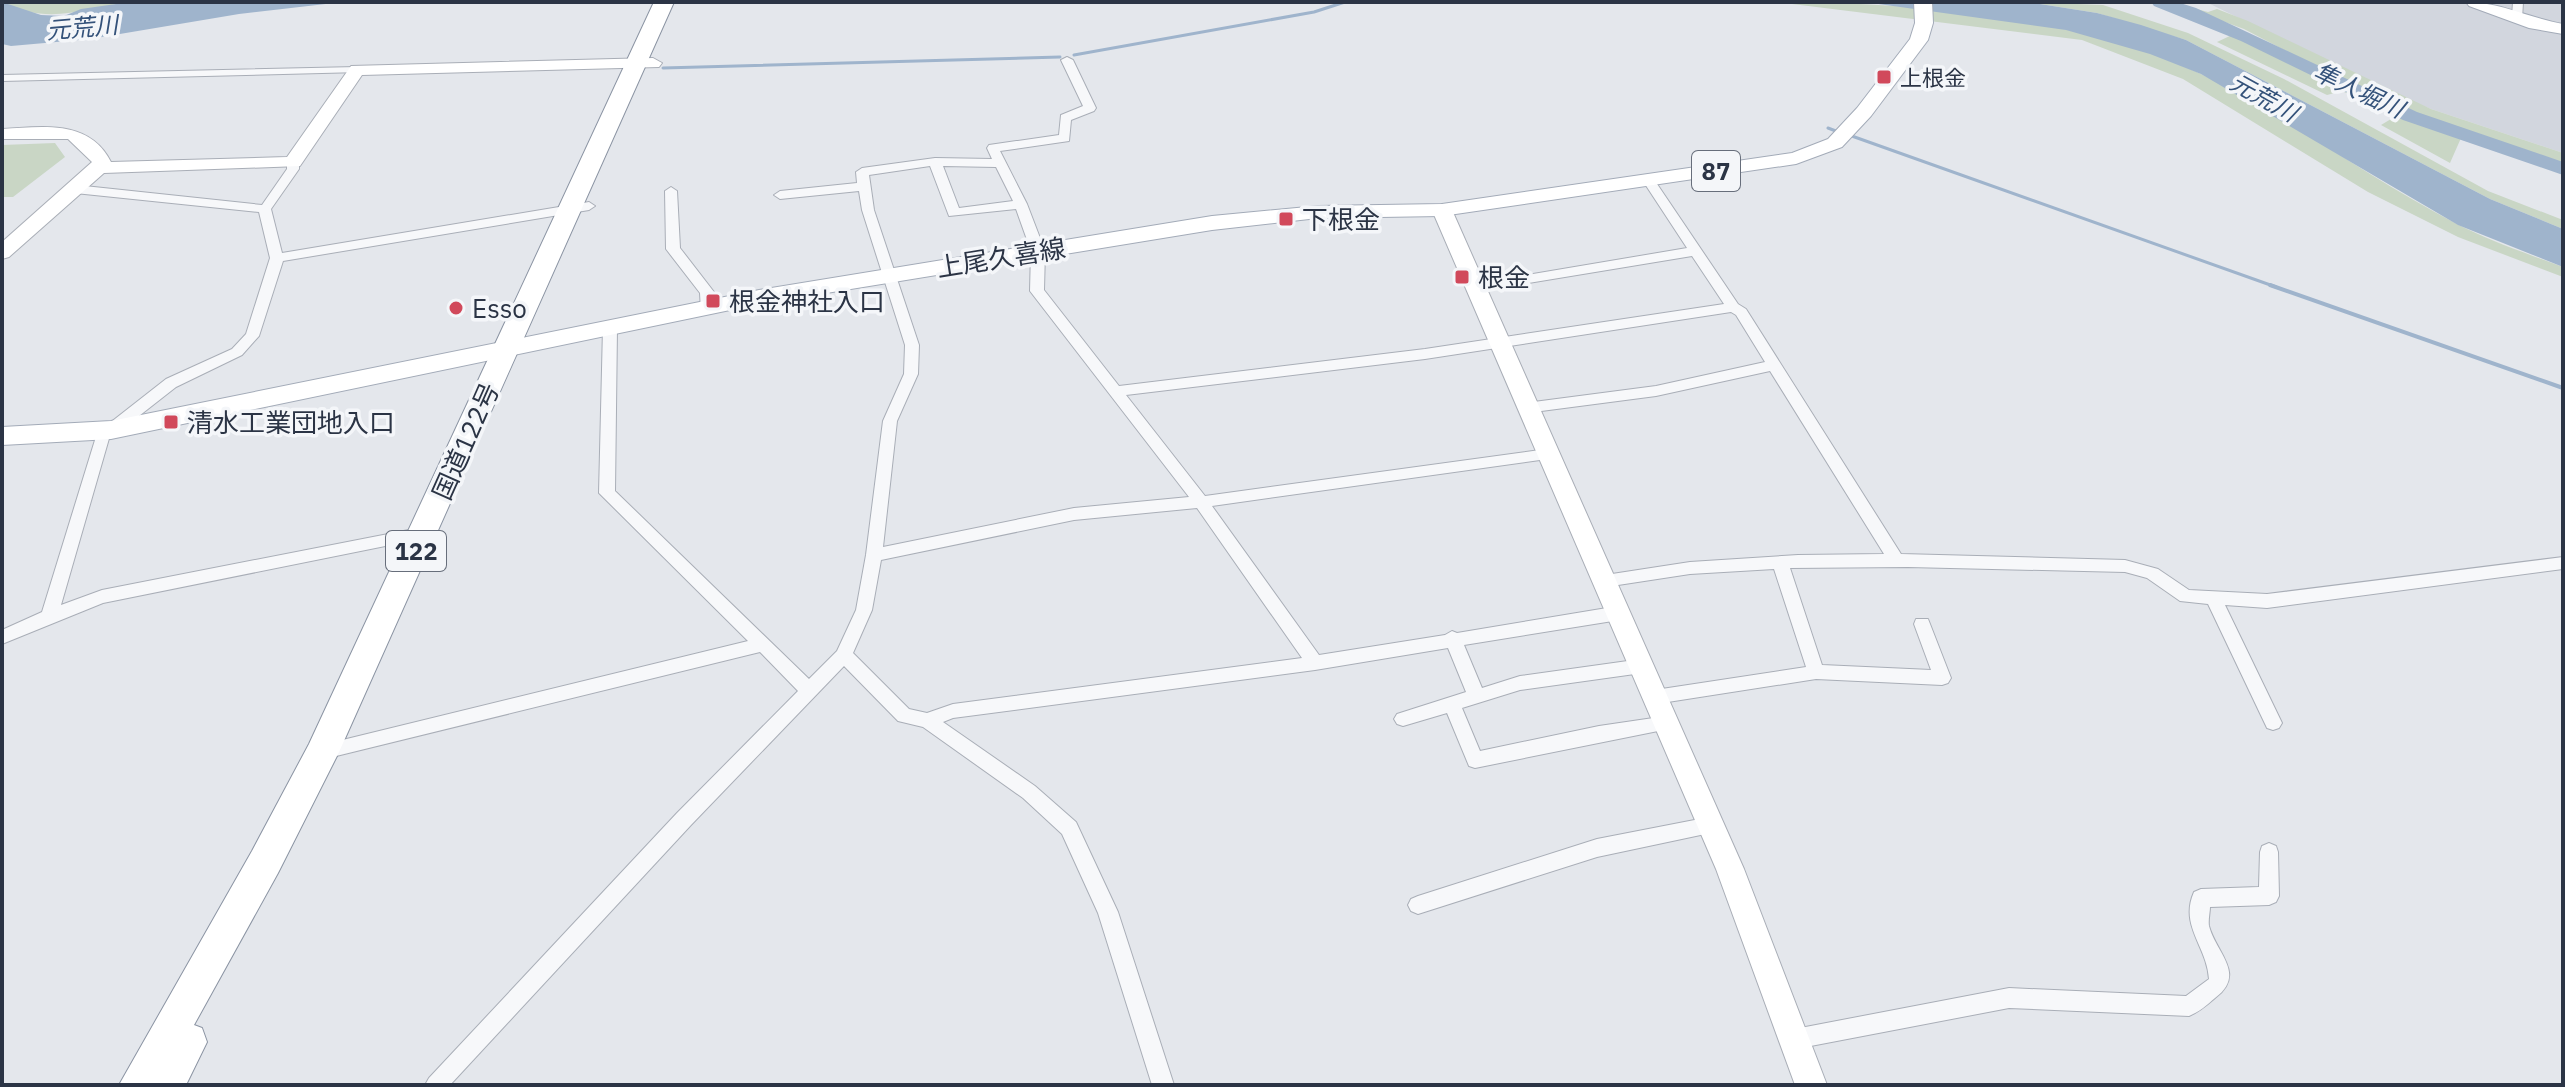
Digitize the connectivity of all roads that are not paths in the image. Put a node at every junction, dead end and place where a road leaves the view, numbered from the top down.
1 (664, 2) edge
2 (678, 2) edge
3 (2475, 2) edge
4 (2518, 10) edge
5 (1924, 11) edge
6 (2563, 29) edge
7 (1067, 60) dead end
8 (644, 63) junction
9 (357, 70) junction
10 (2, 78) edge
11 (2, 134) edge
12 (293, 162) junction
13 (935, 162) junction
14 (1000, 163) junction
15 (99, 168) junction
16 (1649, 181) junction
17 (865, 186) junction
18 (75, 189) junction
19 (671, 191) dead end
20 (780, 195) dead end
21 (1021, 204) junction
22 (579, 208) junction
23 (265, 209) junction
24 (1442, 210) junction
25 (1038, 251) junction
26 (1695, 251) junction
27 (2, 253) edge
28 (277, 258) junction
29 (889, 276) junction
30 (1474, 288) junction
31 (1733, 307) junction
32 (706, 308) junction
33 (610, 328) junction
34 (1499, 344) junction
35 (517, 348) junction
36 (1774, 365) junction
37 (1116, 391) junction
38 (1526, 408) junction
39 (108, 431) junction
40 (2, 436) edge
41 (1547, 454) junction
42 (1201, 502) junction
43 (424, 533) junction
44 (874, 555) junction
45 (1897, 562) junction
46 (2563, 563) edge
47 (1781, 564) junction
48 (1605, 581) junction
49 (2213, 598) junction
50 (1619, 613) junction
51 (49, 616) junction
52 (1922, 624) dead end
53 (2, 637) edge
54 (1452, 638) junction
55 (762, 645) junction
56 (844, 655) junction
57 (1315, 663) junction
58 (1642, 666) junction
59 (1816, 672) junction
60 (809, 690) junction
61 (1477, 697) junction
62 (1655, 697) junction
63 (1452, 705) junction
64 (1403, 719) dead end
65 (927, 720) junction
66 (1667, 723) junction
67 (2273, 723) dead end
68 (334, 748) junction
69 (1710, 825) junction
70 (2269, 852) dead end
71 (1418, 905) dead end
72 (1795, 1039) junction
73 (139, 1085) edge
74 (164, 1085) edge
75 (436, 1085) edge
76 (1163, 1085) edge
77 (1811, 1085) edge

1 - 8 highway, 国道122号 / 122
2 - 8 highway, 国道122号 / 122
3 - 4 main road
4 - 6 main road
5 - 16 main road, 上尾久喜線 / 87
7 - 14 street
8 - 9 street
8 - 22 highway, 国道122号 / 122
9 - 10 street
9 - 12 street
11 - 15 street
12 - 15 street
12 - 23 street
13 - 14 street
13 - 17 street
13 - 21 street
14 - 21 street
15 - 18 street
16 - 24 main road, 上尾久喜線 / 87
16 - 26 street
17 - 20 street
17 - 29 street
18 - 23 street
18 - 27 street
19 - 32 street
21 - 25 street
22 - 28 street
22 - 35 highway, 国道122号 / 122
23 - 28 street
24 - 25 main road, 上尾久喜線 / 87
24 - 30 street
25 - 29 main road, 上尾久喜線 / 87
25 - 37 street
26 - 30 street
26 - 31 street
28 - 39 street
29 - 32 main road, 上尾久喜線 / 87
29 - 44 street
30 - 34 street
31 - 34 street
31 - 36 street
32 - 33 main road, 上尾久喜線 / 87
33 - 35 main road, 上尾久喜線 / 87
33 - 55 street
34 - 37 street
34 - 38 street
35 - 39 main road, 上尾久喜線 / 87
35 - 43 highway, 国道122号 / 122
35 - 68 highway, 国道122号 / 122
36 - 38 street
36 - 45 street
37 - 42 street
38 - 41 street
39 - 40 main road, 上尾久喜線 / 87
39 - 51 street
41 - 42 street
41 - 48 street
42 - 44 street
42 - 57 street
43 - 51 street
43 - 68 highway, 国道122号 / 122
44 - 56 street
45 - 47 street
45 - 49 street
46 - 49 street
47 - 48 street
47 - 59 street
48 - 50 street
49 - 67 street
50 - 54 street
50 - 58 street
51 - 53 street
52 - 59 street
54 - 57 street
54 - 61 street
55 - 60 street
55 - 68 street
56 - 60 street
56 - 65 street
57 - 65 street
58 - 61 street
58 - 62 street
59 - 62 street
60 - 75 street
61 - 63 street
62 - 66 street
63 - 64 street
63 - 66 street
65 - 76 street
66 - 69 street
68 - 73 highway, 国道122号 / 122
68 - 74 highway, 国道122号 / 122
69 - 71 street
69 - 72 street
70 - 72 street
72 - 77 street

